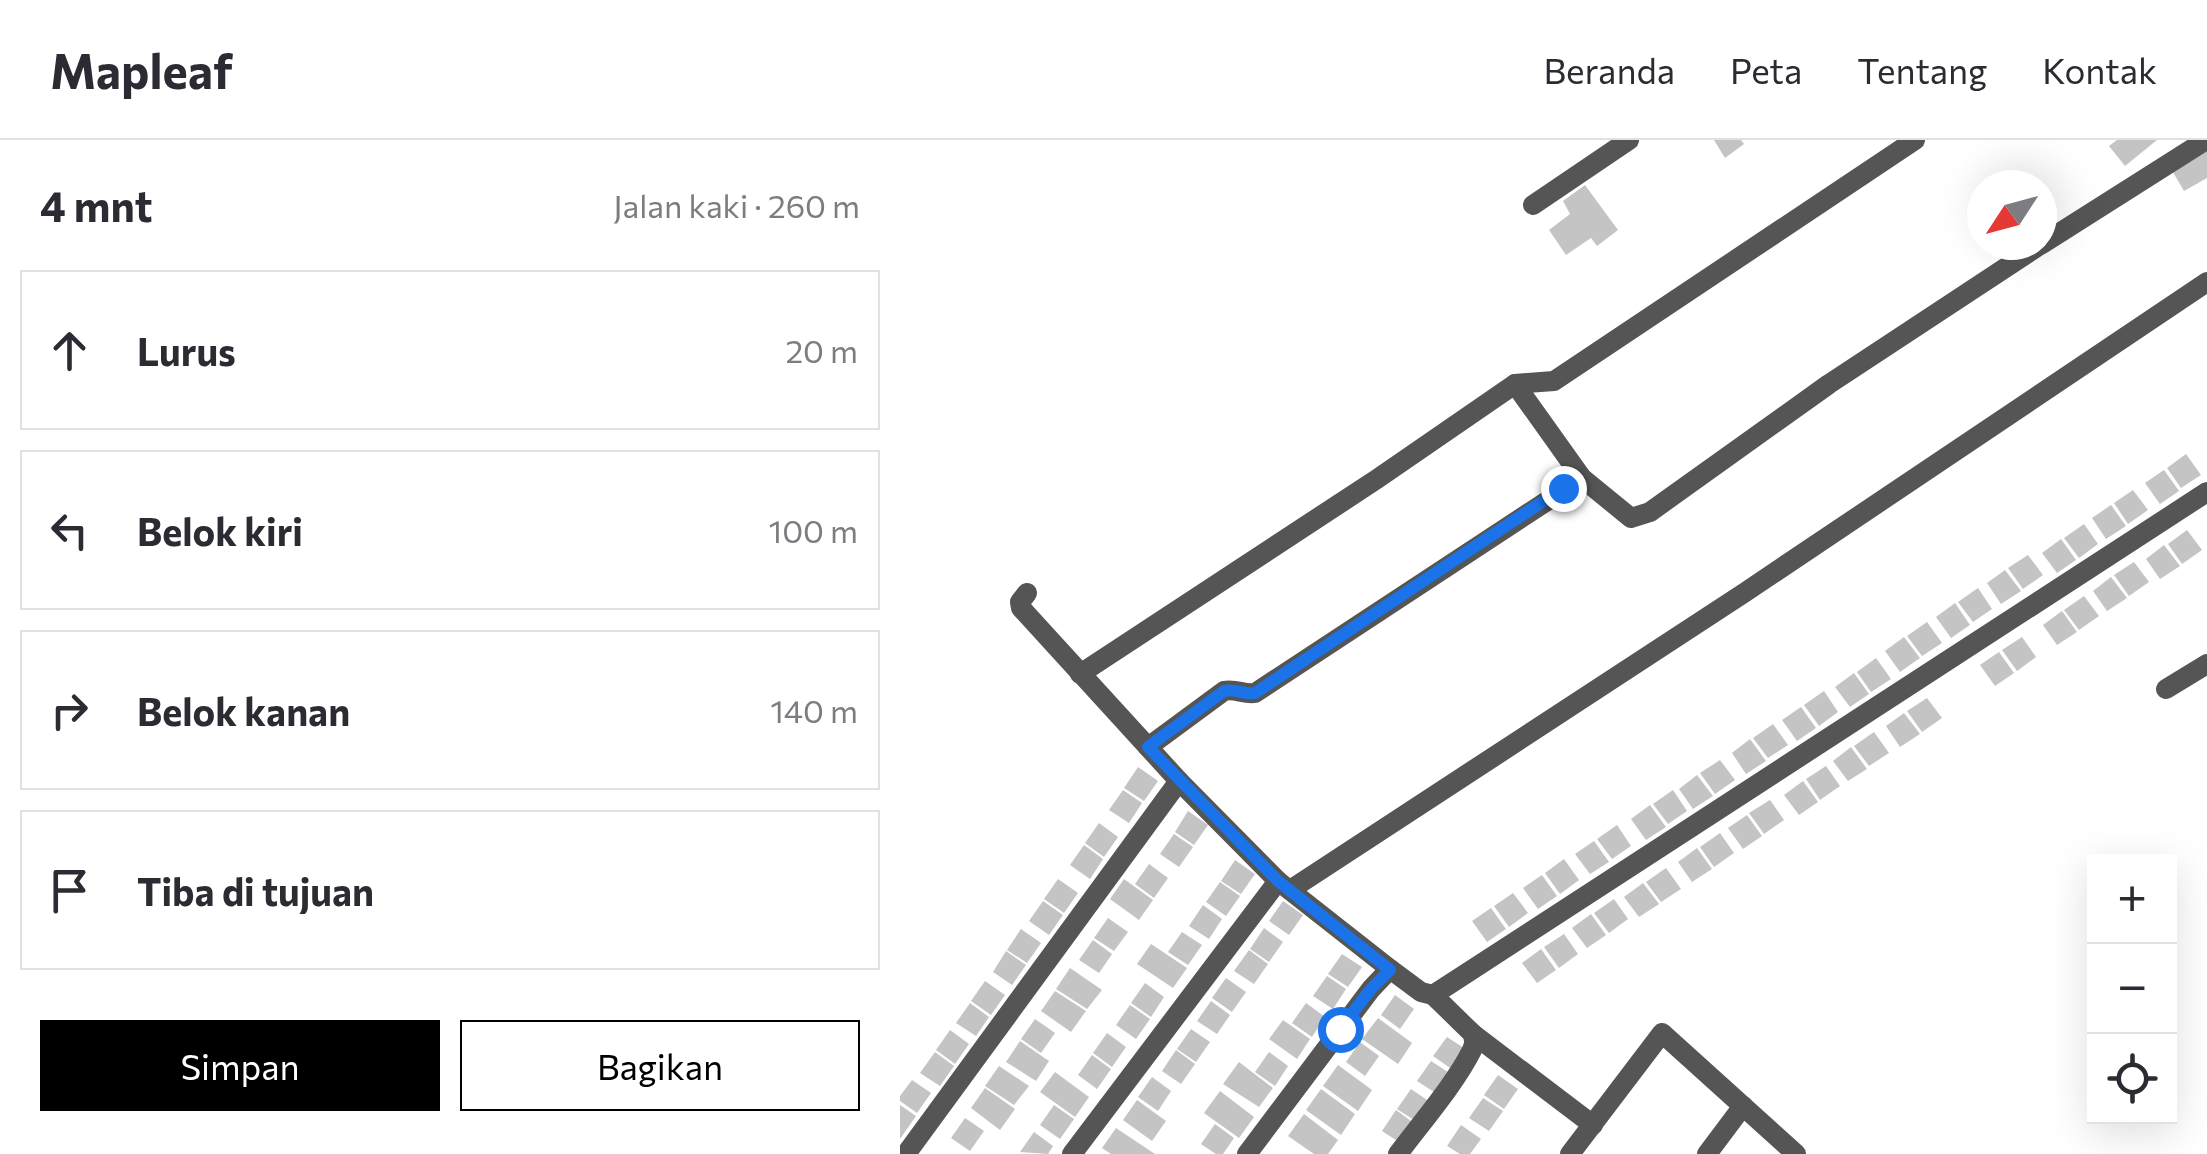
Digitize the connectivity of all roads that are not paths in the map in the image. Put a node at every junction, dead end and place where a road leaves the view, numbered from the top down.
1 (1629, 140) edge
2 (1915, 140) edge
3 (2206, 140) edge
4 (1534, 205) dead end
5 (2057, 234) edge
6 (2017, 260) edge
7 (2207, 282) edge
8 (1514, 384) junction
9 (1582, 478) junction
10 (2207, 492) edge
11 (1028, 593) dead end
12 (2207, 664) edge
13 (1080, 674) junction
14 (2166, 689) dead end
15 (1148, 747) junction
16 (1179, 780) junction
17 (1284, 886) junction
18 (1390, 970) junction
19 (1432, 995) junction
20 (1473, 1034) junction
21 (1743, 1106) junction
22 (1593, 1124) junction
23 (906, 1154) edge
24 (1072, 1154) edge
25 (1247, 1154) edge
26 (1398, 1154) edge
27 (1570, 1154) edge
28 (1707, 1154) edge
29 (1796, 1154) edge

1 - 4 street
2 - 8 street
3 - 5 street
6 - 9 street
7 - 17 street
8 - 9 street
8 - 13 street
9 - 15 street
10 - 19 street
11 - 13 street
12 - 14 street
13 - 15 street
15 - 16 street
16 - 17 street
16 - 23 street
17 - 18 street
17 - 24 street
18 - 19 street
18 - 25 street
19 - 20 street
20 - 22 street
20 - 26 street
21 - 22 street
21 - 28 street
21 - 29 street
22 - 27 street

